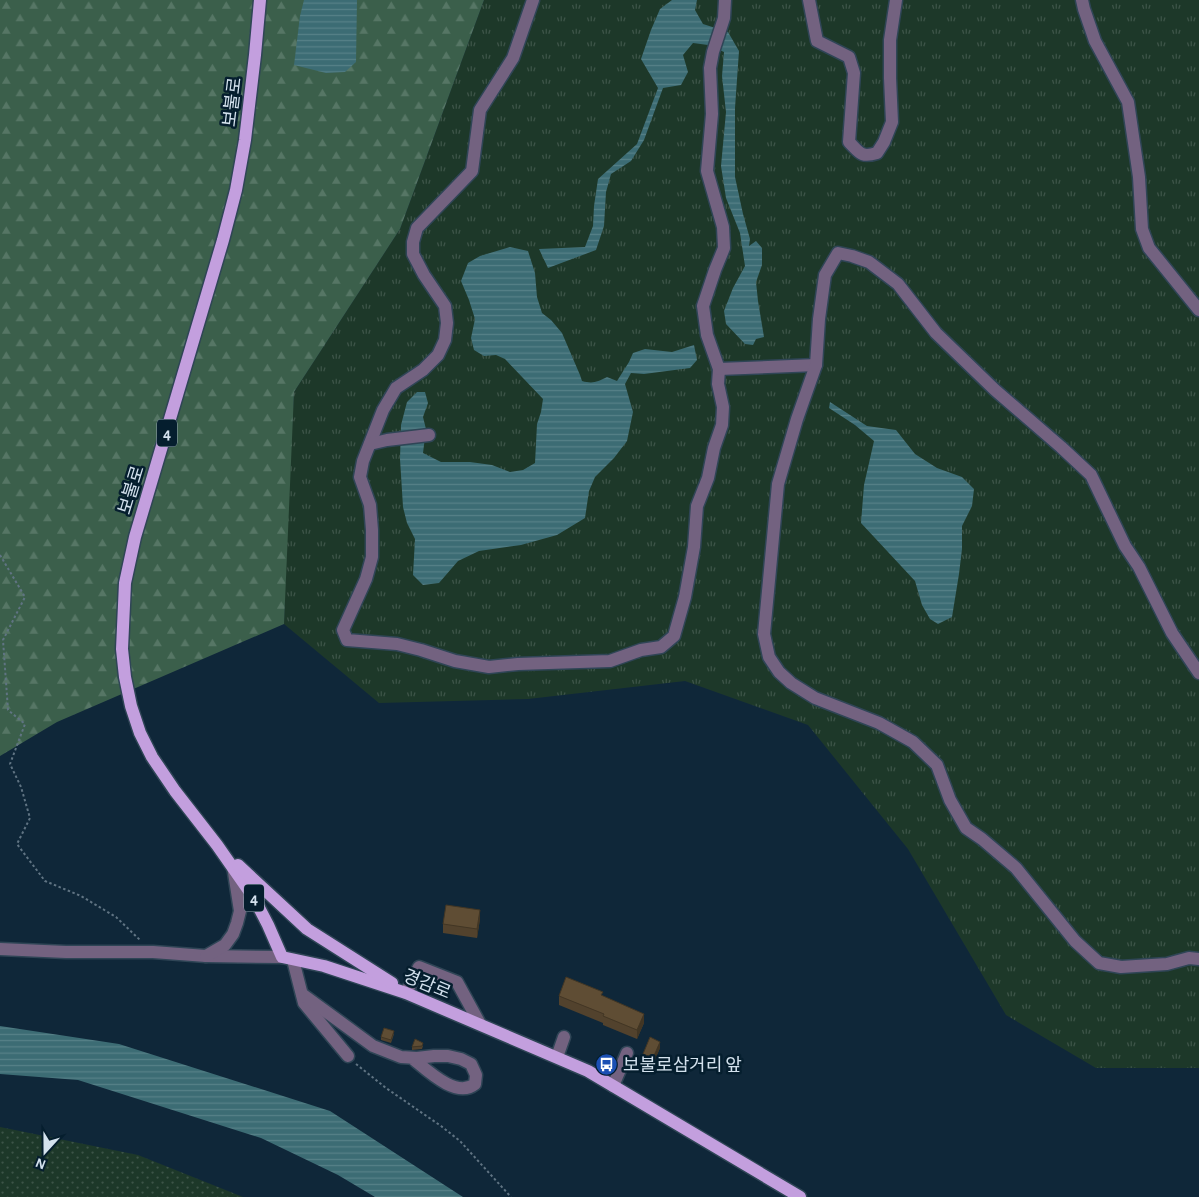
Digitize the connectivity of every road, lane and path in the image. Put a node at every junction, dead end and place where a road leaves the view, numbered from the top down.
1 (260, 0) edge
2 (533, 0) edge
3 (725, 0) edge
4 (809, 0) edge
5 (896, 0) edge
6 (1082, 0) edge
7 (1199, 310) edge
8 (816, 364) junction
9 (719, 369) junction
10 (429, 435) dead end
11 (370, 444) junction
12 (0, 555) edge
13 (1199, 673) edge
14 (217, 845) junction
15 (233, 866) junction
16 (0, 949) edge
17 (153, 952) junction
18 (206, 956) junction
19 (288, 958) junction
20 (1199, 960) edge
21 (406, 993) junction
22 (302, 994) junction
23 (480, 1024) junction
24 (564, 1037) dead end
25 (627, 1053) dead end
26 (348, 1056) joint
27 (557, 1057) junction
28 (412, 1058) dead end
29 (613, 1086) junction
30 (511, 1197) edge
31 (800, 1197) edge

1 - 14 main road, 보불로 / 4
2 - 11 street
3 - 9 street
4 - 5 street
6 - 7 street
8 - 9 street
8 - 13 street
8 - 20 street
9 - 11 street
10 - 11 street
12 - 17 path
14 - 15 main road, 보불로 / 4
14 - 21 main road
15 - 18 street
15 - 19 main road, 보불로 / 4
16 - 17 street, 경감로
17 - 18 street, 경감로
18 - 19 street, 경감로
19 - 21 main road, 경감로
19 - 22 street
21 - 23 main road, 경감로
21 - 23 street
22 - 26 street
22 - 28 street
23 - 27 main road, 경감로
24 - 27 street
25 - 29 street
26 - 30 path
27 - 29 main road, 경감로
29 - 31 main road, 경감로

